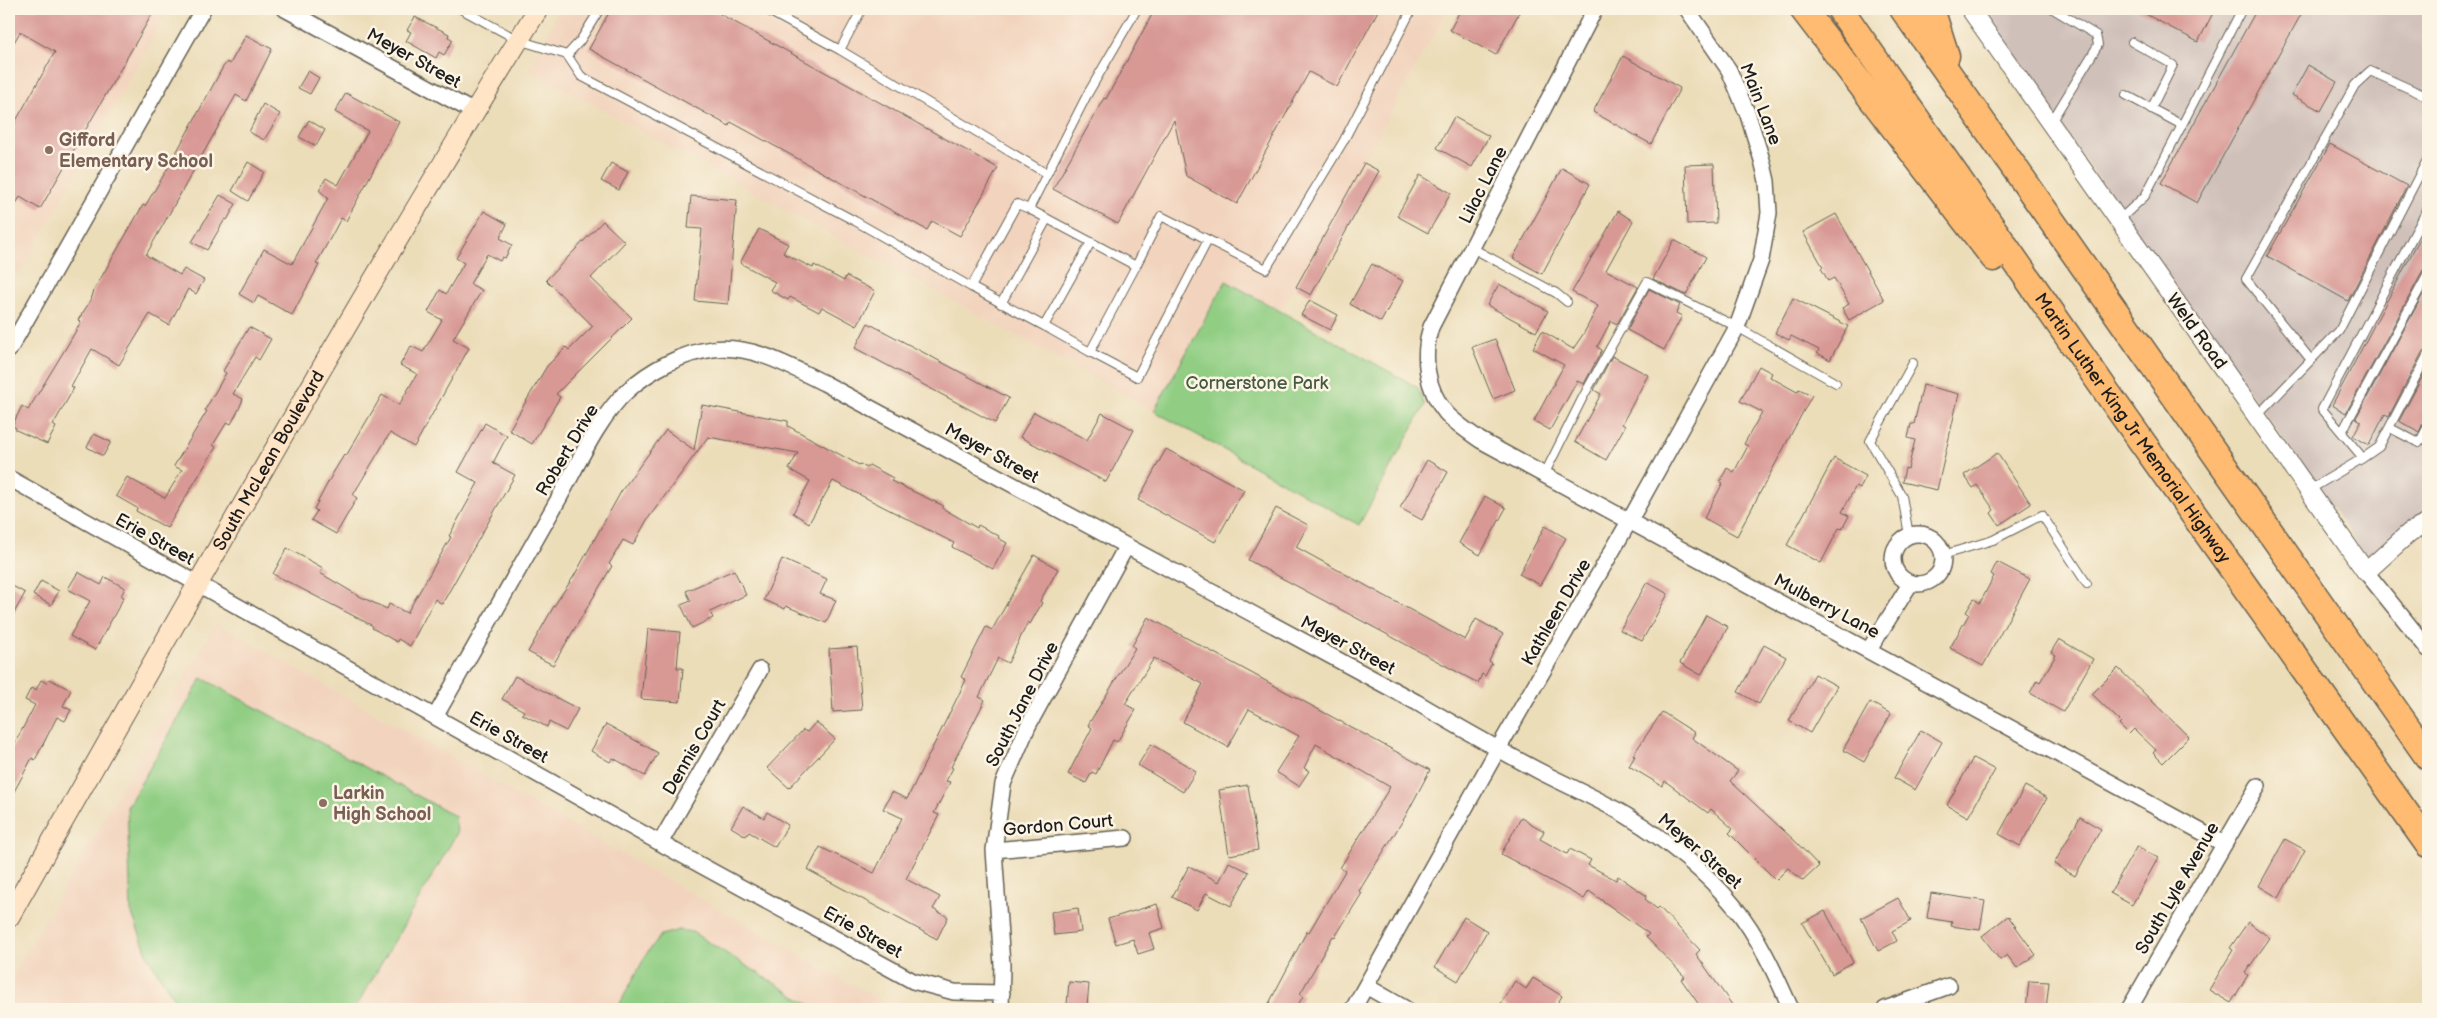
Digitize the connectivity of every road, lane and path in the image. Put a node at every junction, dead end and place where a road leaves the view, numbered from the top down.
1 (203, 9) edge
2 (284, 9) edge
3 (461, 9) edge
4 (538, 9) edge
5 (600, 9) edge
6 (766, 9) edge
7 (862, 9) edge
8 (1137, 9) edge
9 (1412, 9) edge
10 (1595, 9) edge
11 (1687, 9) edge
12 (1803, 9) edge
13 (1840, 9) edge
14 (1902, 9) edge
15 (1931, 9) edge
16 (1970, 9) edge
17 (2053, 9) edge
18 (2242, 9) edge
19 (518, 40) junction
20 (2132, 42) dead end
21 (840, 50) junction
22 (567, 55) junction
23 (1952, 76) junction
24 (2126, 95) dead end
25 (2428, 97) edge
26 (2151, 109) junction
27 (474, 112) junction
28 (2050, 124) junction
29 (2182, 125) junction
30 (2428, 158) edge
31 (1047, 174) junction
32 (2428, 208) edge
33 (1029, 209) junction
34 (1047, 219) junction
35 (2118, 221) junction
36 (1768, 224) joint
37 (1208, 240) junction
38 (1091, 242) junction
39 (1472, 248) junction
40 (1136, 266) junction
41 (2428, 274) edge
42 (970, 287) junction
43 (1568, 302) dead end
44 (1002, 304) junction
45 (1044, 326) junction
46 (1737, 327) junction
47 (9, 350) edge
48 (1090, 352) junction
49 (2428, 354) edge
50 (2311, 360) junction
51 (1913, 363) dead end
52 (824, 383) joint
53 (1430, 383) joint
54 (1836, 383) dead end
55 (2108, 394) junction
56 (2258, 415) junction
57 (2428, 426) edge
58 (2390, 428) junction
59 (2342, 432) junction
60 (2363, 458) junction
61 (1544, 475) junction
62 (9, 478) edge
63 (2309, 490) junction
64 (1630, 520) junction
65 (2428, 523) edge
66 (1909, 535) junction
67 (1126, 547) junction
68 (1943, 555) junction
69 (2366, 572) junction
70 (197, 584) junction
71 (1910, 584) junction
72 (2087, 584) dead end
73 (2428, 649) edge
74 (1869, 650) junction
75 (760, 670) dead end
76 (435, 717) junction
77 (1498, 749) junction
78 (2428, 756) edge
79 (2258, 786) dead end
80 (1125, 838) dead end
81 (660, 843) junction
82 (2224, 844) junction
83 (2428, 844) edge
84 (994, 850) junction
85 (10, 910) edge
86 (1366, 986) junction
87 (1949, 986) dead end
88 (1002, 993) junction
89 (1001, 1009) edge
90 (1352, 1009) edge
91 (1406, 1009) edge
92 (1791, 1009) edge
93 (1885, 1009) edge
94 (2129, 1009) edge

1 - 47 street
2 - 27 street, Meyer Street
3 - 19 lane
4 - 19 main road, South McLean Boulevard
5 - 22 lane
6 - 21 lane
7 - 21 lane
8 - 31 lane
9 - 37 lane
10 - 39 street, Lilac Lane
11 - 36 street, Main Lane
12 - 55 highway
13 - 55 highway, Martin Luther King Jr Memorial Highway
14 - 23 highway
15 - 23 highway
16 - 28 street, Weld Road
17 - 28 lane
18 - 29 lane
19 - 22 lane
19 - 27 main road, South McLean Boulevard
20 - 26 lane
21 - 31 lane
22 - 42 lane
23 - 78 highway
24 - 26 lane
25 - 50 lane
26 - 29 lane
27 - 70 main road, South McLean Boulevard
28 - 35 street, Weld Road
29 - 35 lane
30 - 50 lane
31 - 33 lane
32 - 59 lane
33 - 34 lane
33 - 42 lane
34 - 38 lane
34 - 44 lane
35 - 56 street, Weld Road
36 - 46 street, Kathleen Drive
37 - 40 lane
37 - 48 lane
38 - 40 lane
38 - 45 lane
39 - 43 lane
39 - 53 street, Lilac Lane
40 - 48 lane
41 - 59 lane
42 - 44 lane
44 - 45 lane
45 - 48 lane
46 - 54 lane
46 - 61 lane
46 - 64 street, Kathleen Drive
49 - 58 lane
50 - 56 lane
51 - 66 lane
52 - 67 street, Meyer Street
52 - 76 street, Robert Drive
53 - 61 street, Mulberry Lane
55 - 83 highway, Martin Luther King Jr Memorial Highway
56 - 63 street, Weld Road
57 - 58 lane
58 - 60 lane
59 - 60 lane
60 - 63 lane
61 - 64 street, Mulberry Lane
62 - 70 street, Erie Street
63 - 69 street, Weld Road
64 - 74 street, Mulberry Lane
64 - 77 street, Kathleen Drive
65 - 69 street
66 - 68 street
66 - 71 street
67 - 77 street, Meyer Street
67 - 84 street, South Jane Drive
68 - 71 street
68 - 72 lane
69 - 73 street, Weld Road
70 - 76 street, Erie Street
70 - 85 main road, South McLean Boulevard
71 - 74 street
74 - 82 street, Mulberry Lane
75 - 81 street, Dennis Court
76 - 81 street, Erie Street
77 - 86 street, Kathleen Drive
77 - 92 street, Meyer Street
79 - 82 street, South Lyle Avenue
80 - 84 street, Gordon Court
81 - 88 street, Erie Street
82 - 94 street, South Lyle Avenue
84 - 88 street, South Jane Drive
86 - 90 street, Kathleen Drive
86 - 91 street
87 - 93 street
88 - 89 street, South Jane Drive

